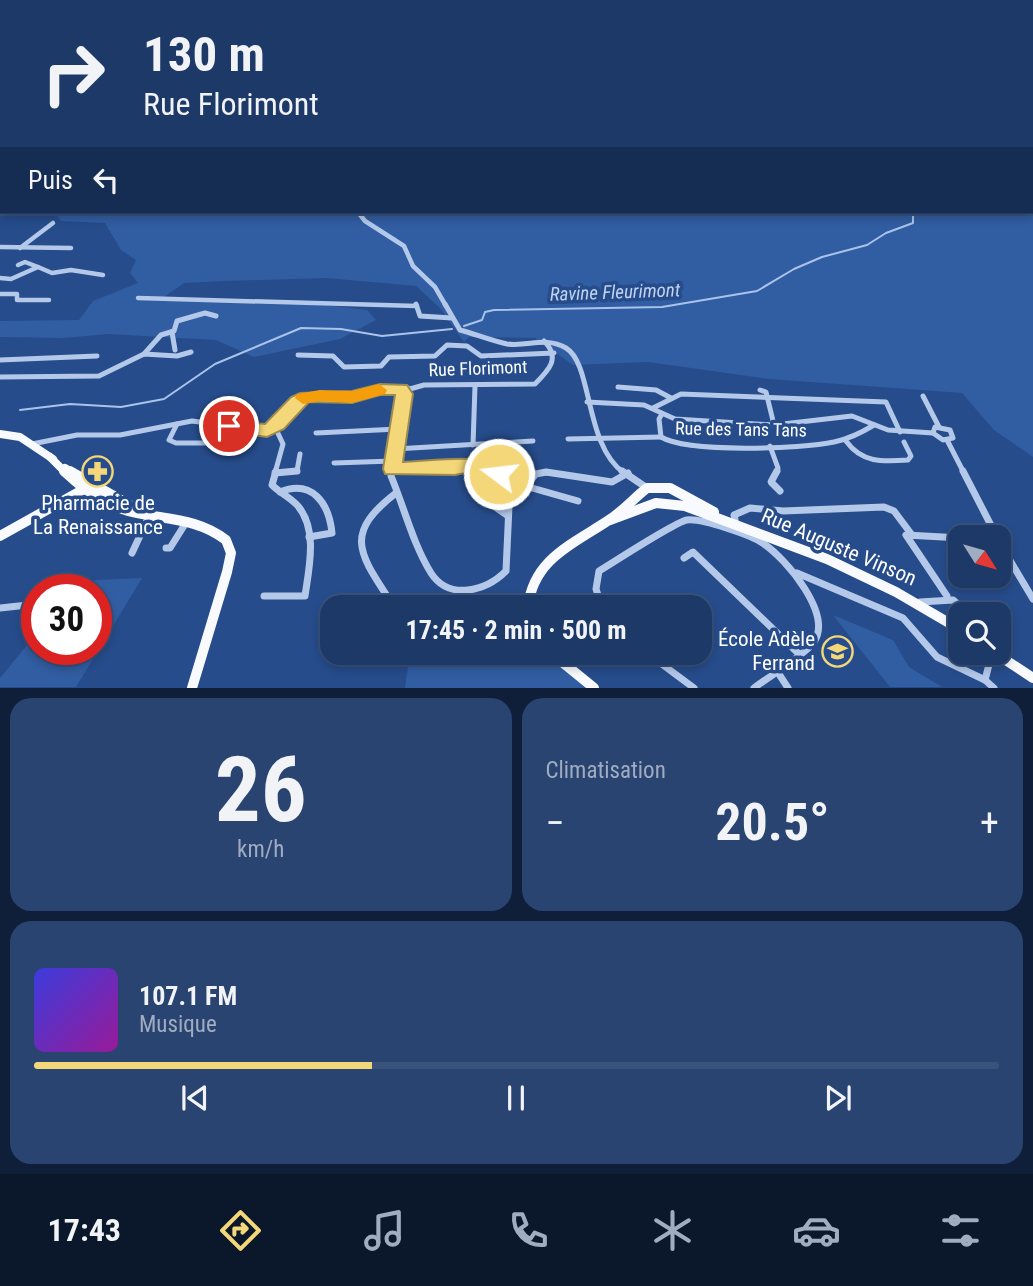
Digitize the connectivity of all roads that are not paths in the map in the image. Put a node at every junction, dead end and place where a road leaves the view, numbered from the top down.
1 (476, 0) edge
2 (497, 0) edge
3 (360, 214) edge
4 (53, 223) dead end
5 (0, 247) edge
6 (20, 248) junction
7 (71, 248) dead end
8 (18, 265) dead end
9 (38, 267) junction
10 (103, 275) dead end
11 (0, 278) edge
12 (7, 279) junction
13 (0, 287) edge
14 (0, 294) edge
15 (138, 298) dead end
16 (49, 300) dead end
17 (216, 316) dead end
18 (452, 318) junction
19 (172, 332) junction
20 (542, 340) junction
21 (175, 350) dead end
22 (191, 352) dead end
23 (554, 353) junction
24 (144, 354) junction
25 (298, 355) dead end
26 (97, 356) dead end
27 (0, 360) edge
28 (0, 377) edge
29 (475, 386) junction
30 (618, 387) dead end
31 (760, 390) dead end
32 (405, 391) junction
33 (923, 396) dead end
34 (671, 398) junction
35 (768, 399) junction
36 (587, 402) junction
37 (653, 408) junction
38 (662, 414) junction
39 (177, 424) junction
40 (774, 425) junction
41 (874, 425) junction
42 (939, 426) junction
43 (275, 428) junction
44 (398, 429) junction
45 (255, 431) junction
46 (900, 432) junction
47 (316, 433) dead end
48 (933, 433) junction
49 (0, 434) edge
50 (661, 436) junction
51 (61, 438) junction
52 (600, 438) junction
53 (568, 439) dead end
54 (846, 440) junction
55 (947, 440) junction
56 (533, 441) dead end
57 (904, 442) dead end
58 (31, 444) junction
59 (473, 444) junction
60 (771, 446) junction
61 (395, 449) junction
62 (300, 454) dead end
63 (46, 455) junction
64 (334, 463) dead end
65 (393, 465) junction
66 (275, 473) junction
67 (628, 473) junction
68 (525, 486) junction
69 (82, 489) junction
70 (645, 489) junction
71 (780, 491) dead end
72 (280, 492) junction
73 (396, 493) junction
74 (687, 496) junction
75 (578, 501) dead end
76 (672, 503) junction
77 (651, 504) junction
78 (148, 514) junction
79 (508, 516) junction
80 (610, 520) junction
81 (187, 521) junction
82 (990, 525) edge
83 (739, 526) junction
84 (912, 535) junction
85 (0, 536) edge
86 (309, 537) junction
87 (749, 537) junction
88 (948, 537) edge
89 (767, 540) junction
90 (166, 548) dead end
91 (132, 552) dead end
92 (684, 558) dead end
93 (1012, 564) edge
94 (794, 572) junction
95 (386, 595) edge
96 (530, 595) edge
97 (598, 595) edge
98 (264, 596) dead end
99 (947, 596) junction
100 (1033, 599) edge
101 (920, 602) junction
102 (959, 602) edge
103 (21, 606) edge
104 (0, 608) edge
105 (948, 621) edge
106 (800, 655) junction
107 (1011, 664) edge
108 (566, 665) edge
109 (663, 665) edge
110 (990, 665) edge
111 (777, 671) junction
112 (1033, 678) edge
113 (985, 680) junction
114 (192, 688) edge
115 (594, 688) edge
116 (694, 688) edge
117 (754, 688) edge
118 (788, 688) edge
119 (994, 688) edge

1 - 2 street
3 - 18 street
4 - 6 street
5 - 6 street
6 - 7 street
8 - 9 street
9 - 10 street
9 - 12 street
11 - 12 street
12 - 13 street
14 - 16 street
15 - 18 street
17 - 19 street
18 - 20 street
19 - 21 street
19 - 24 street
20 - 23 street, Rue Florimont
20 - 36 street
22 - 24 street
23 - 25 street
23 - 29 street, Rue Florimont
24 - 28 street
26 - 27 street
29 - 32 street, Rue Florimont
29 - 59 street
30 - 34 street
31 - 35 street
32 - 43 street, Rue Florimont
32 - 44 street
33 - 42 street
34 - 35 street
34 - 37 street
35 - 40 street
35 - 46 street
36 - 37 street
36 - 52 street
37 - 38 street
38 - 40 street
38 - 50 street, Rue des Tans Tans
39 - 45 street
39 - 45 street
39 - 51 street
40 - 41 street
41 - 46 street
41 - 54 street, Rue des Tans Tans
42 - 48 street
42 - 55 street
43 - 45 street
43 - 66 street
44 - 47 street
44 - 61 street
46 - 48 street
48 - 55 street
49 - 58 main road
50 - 52 street
50 - 60 street, Rue des Tans Tans
51 - 58 street
51 - 63 street
52 - 53 street
52 - 67 street
54 - 57 street
54 - 60 street, Rue des Tans Tans
55 - 82 street
56 - 59 street
58 - 63 main road
59 - 61 street
60 - 71 street
61 - 65 street
62 - 66 street
63 - 69 main road
63 - 78 main road
64 - 65 street
65 - 73 street
65 - 79 street
66 - 72 street
67 - 68 street
67 - 70 street
68 - 75 street
68 - 79 street
69 - 78 main road
69 - 85 main road
70 - 74 main road, Rue Auguste Vinson
70 - 77 main road
70 - 80 main road, Rue Auguste Vinson
72 - 86 street
72 - 86 street
73 - 79 street
73 - 95 street
74 - 76 main road
74 - 83 main road, Rue Auguste Vinson
76 - 77 main road, Rue Auguste Vinson
76 - 83 main road, Rue Auguste Vinson
77 - 80 main road, Rue Auguste Vinson
78 - 81 main road
78 - 91 street
80 - 96 main road, Rue Auguste Vinson
81 - 90 street
81 - 114 main road
83 - 84 street
83 - 87 street
83 - 89 main road, Rue Auguste Vinson
84 - 88 street
84 - 99 street
86 - 98 street
87 - 89 street
87 - 97 street
89 - 94 street
89 - 101 main road, Rue Auguste Vinson
92 - 106 street
93 - 100 street
94 - 106 street
94 - 113 street
99 - 101 street
99 - 102 street
101 - 105 main road, Rue Auguste Vinson
103 - 104 street
106 - 111 street
107 - 112 main road
108 - 115 main road
109 - 116 street
110 - 113 street
111 - 117 street
111 - 118 street
113 - 119 street

